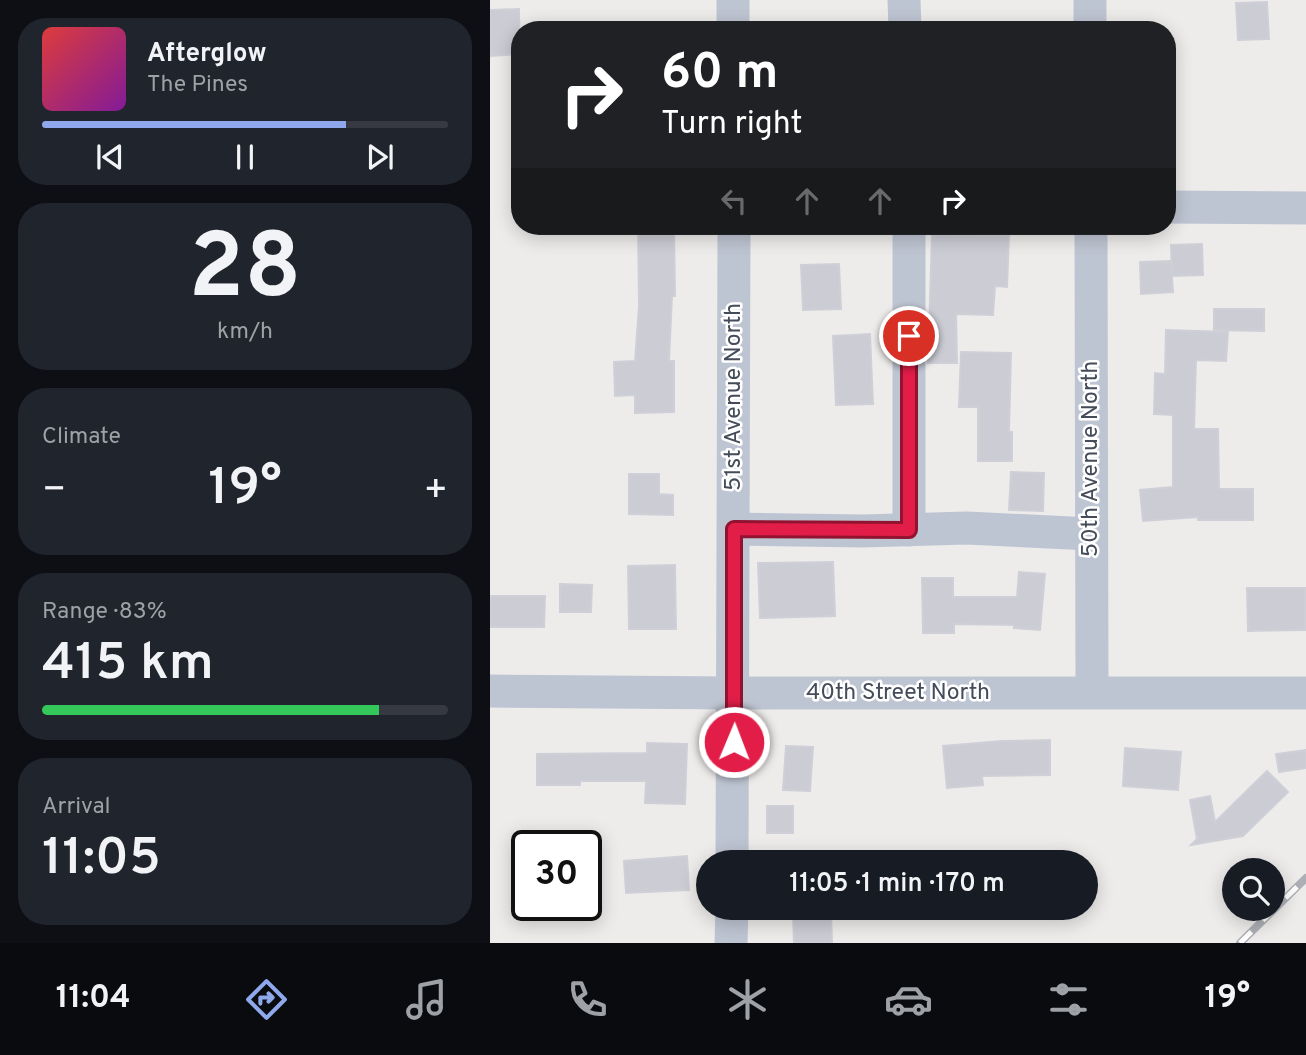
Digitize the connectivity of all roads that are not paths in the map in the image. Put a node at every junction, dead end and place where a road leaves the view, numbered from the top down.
1 (733, 0) edge
2 (904, 0) edge
3 (1090, 0) edge
4 (733, 21) edge
5 (905, 21) edge
6 (1090, 21) edge
7 (1176, 207) edge
8 (1306, 208) edge
9 (734, 235) edge
10 (909, 235) edge
11 (1091, 235) edge
12 (734, 529) junction
13 (909, 530) junction
14 (1091, 534) junction
15 (490, 691) edge
16 (1092, 692) junction
17 (734, 693) junction
18 (1306, 693) edge
19 (732, 850) edge
20 (732, 920) edge
21 (731, 943) edge

1 - 4 street
2 - 5 street
3 - 6 street
7 - 8 street
9 - 12 street, 51st Avenue North
10 - 13 street
11 - 14 street, 50th Avenue North
12 - 13 street
12 - 17 street, 51st Avenue North
13 - 14 street
14 - 16 street, 50th Avenue North
15 - 17 street, 40th Street North
16 - 17 street, 40th Street North
16 - 18 street, 40th Street North
17 - 19 street, 51st Avenue North
20 - 21 street

